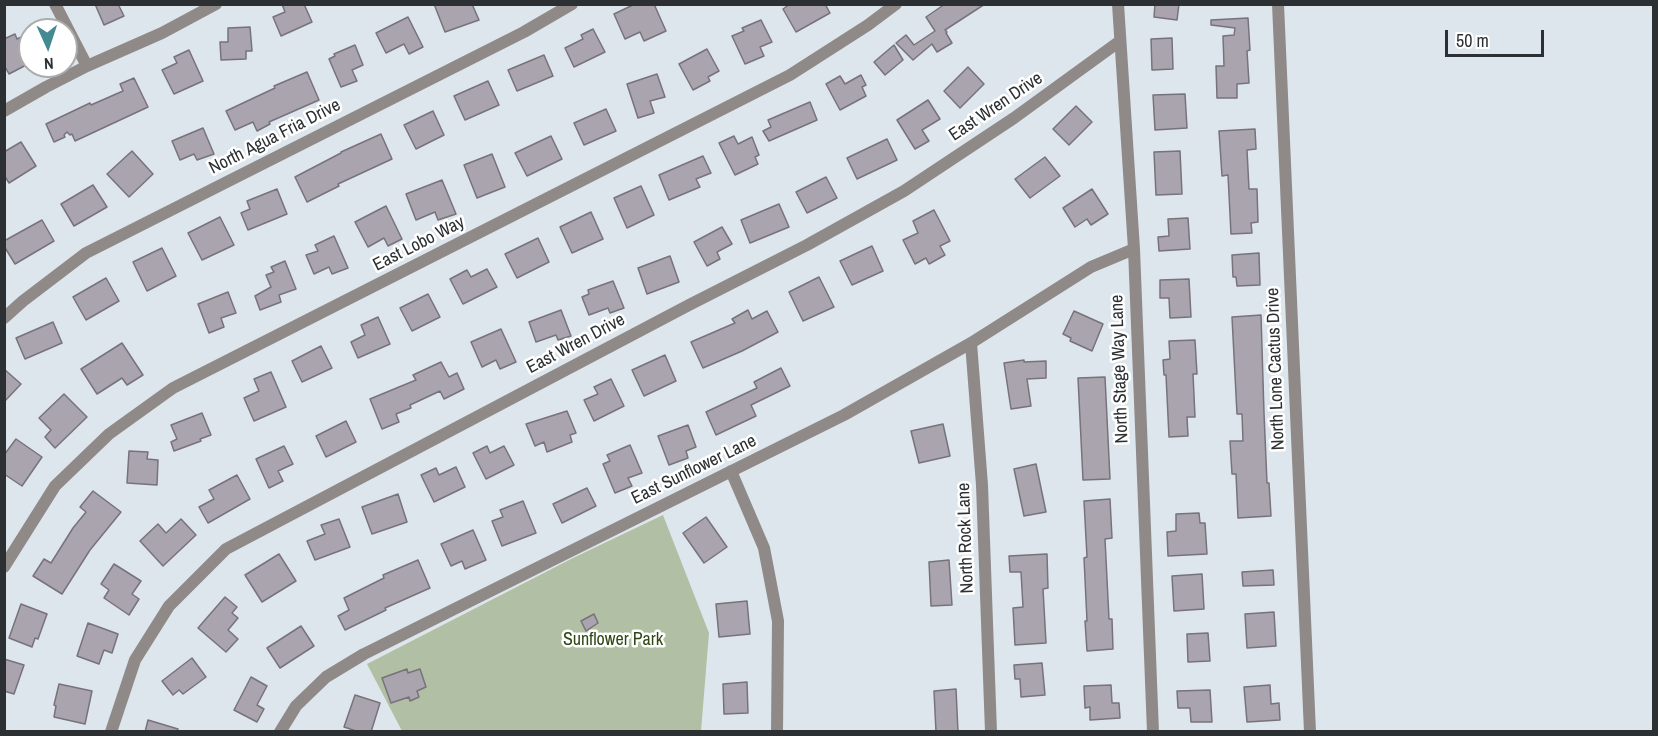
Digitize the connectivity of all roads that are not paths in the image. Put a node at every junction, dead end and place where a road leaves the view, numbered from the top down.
1 (55, 4) edge
2 (216, 4) edge
3 (572, 4) edge
4 (896, 4) edge
5 (1118, 4) edge
6 (1278, 4) edge
7 (1120, 41) junction
8 (87, 66) junction
9 (4, 111) edge
10 (1134, 249) junction
11 (4, 318) edge
12 (971, 343) junction
13 (731, 471) junction
14 (4, 567) edge
15 (111, 732) edge
16 (280, 732) edge
17 (777, 732) edge
18 (991, 732) edge
19 (1153, 732) edge
20 (1310, 732) edge

1 - 8 street
2 - 8 street
3 - 11 street, North Agua Fria Drive
4 - 14 street, East Lobo Way
5 - 7 street, North Stage Way Lane
6 - 20 street, North Lone Cactus Drive
7 - 10 street, North Stage Way Lane
7 - 15 street, East Wren Drive
8 - 9 street
10 - 12 street, East Sunflower Lane
10 - 19 street, North Stage Way Lane
12 - 13 street, East Sunflower Lane
12 - 18 street, North Rock Lane
13 - 16 street, East Sunflower Lane
13 - 17 street

